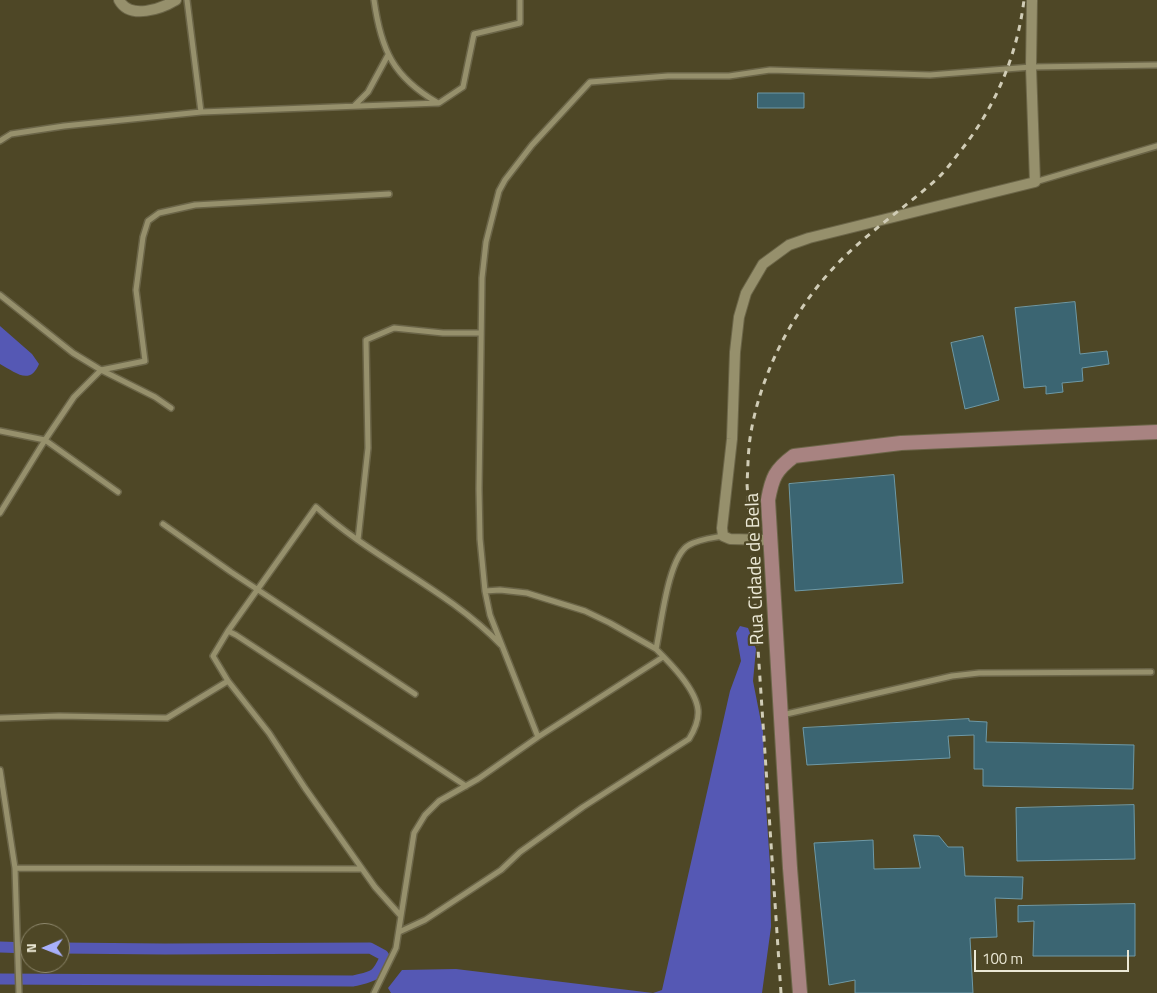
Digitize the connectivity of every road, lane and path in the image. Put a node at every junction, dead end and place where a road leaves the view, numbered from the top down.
1 (119, 0) edge
2 (176, 0) edge
3 (187, 0) edge
4 (374, 0) edge
5 (520, 0) edge
6 (1032, 0) edge
7 (388, 54) junction
8 (1157, 65) edge
9 (1031, 67) junction
10 (438, 103) junction
11 (354, 106) junction
12 (201, 112) junction
13 (0, 141) edge
14 (1157, 146) edge
15 (1035, 182) junction
16 (389, 194) dead end
17 (0, 295) edge
18 (481, 333) junction
19 (101, 370) junction
20 (171, 408) dead end
21 (0, 431) edge
22 (1157, 432) edge
23 (45, 440) junction
24 (118, 492) dead end
25 (0, 513) edge
26 (163, 524) dead end
27 (723, 536) junction
28 (358, 540) junction
29 (770, 540) junction
30 (258, 589) junction
31 (486, 591) junction
32 (228, 631) junction
33 (503, 647) junction
34 (656, 650) junction
35 (663, 657) junction
36 (1151, 672) dead end
37 (228, 681) junction
38 (415, 694) dead end
39 (782, 715) junction
40 (0, 718) edge
41 (538, 737) junction
42 (0, 770) edge
43 (466, 786) junction
44 (15, 868) junction
45 (361, 869) junction
46 (400, 915) junction
47 (399, 932) junction
48 (19, 990) edge
49 (374, 993) edge
50 (800, 993) edge

1 - 2 street
3 - 12 lane
4 - 7 lane
5 - 10 lane
6 - 9 street
7 - 10 lane
7 - 11 lane
8 - 9 lane
9 - 15 street
9 - 18 lane
10 - 11 lane
11 - 12 lane
12 - 13 lane
14 - 15 lane
15 - 27 street
16 - 19 lane
17 - 19 lane
18 - 28 lane
18 - 31 lane
19 - 20 lane
19 - 23 lane
21 - 23 lane
22 - 29 street, Rua Cidade de Bela
23 - 24 lane
23 - 25 lane
26 - 30 lane
27 - 29 street
27 - 34 lane
28 - 30 lane
28 - 33 lane
29 - 39 street, Rua Cidade de Bela
30 - 32 lane
30 - 38 lane
31 - 33 lane
31 - 34 lane
32 - 37 lane
32 - 43 lane
33 - 41 lane
34 - 35 lane
35 - 41 lane
35 - 47 lane
36 - 39 lane
37 - 40 lane
37 - 45 lane
39 - 50 street, Rua Cidade de Bela
41 - 43 lane
42 - 44 lane
43 - 46 lane
44 - 45 lane
44 - 48 lane
45 - 46 lane
46 - 47 lane
47 - 49 lane

